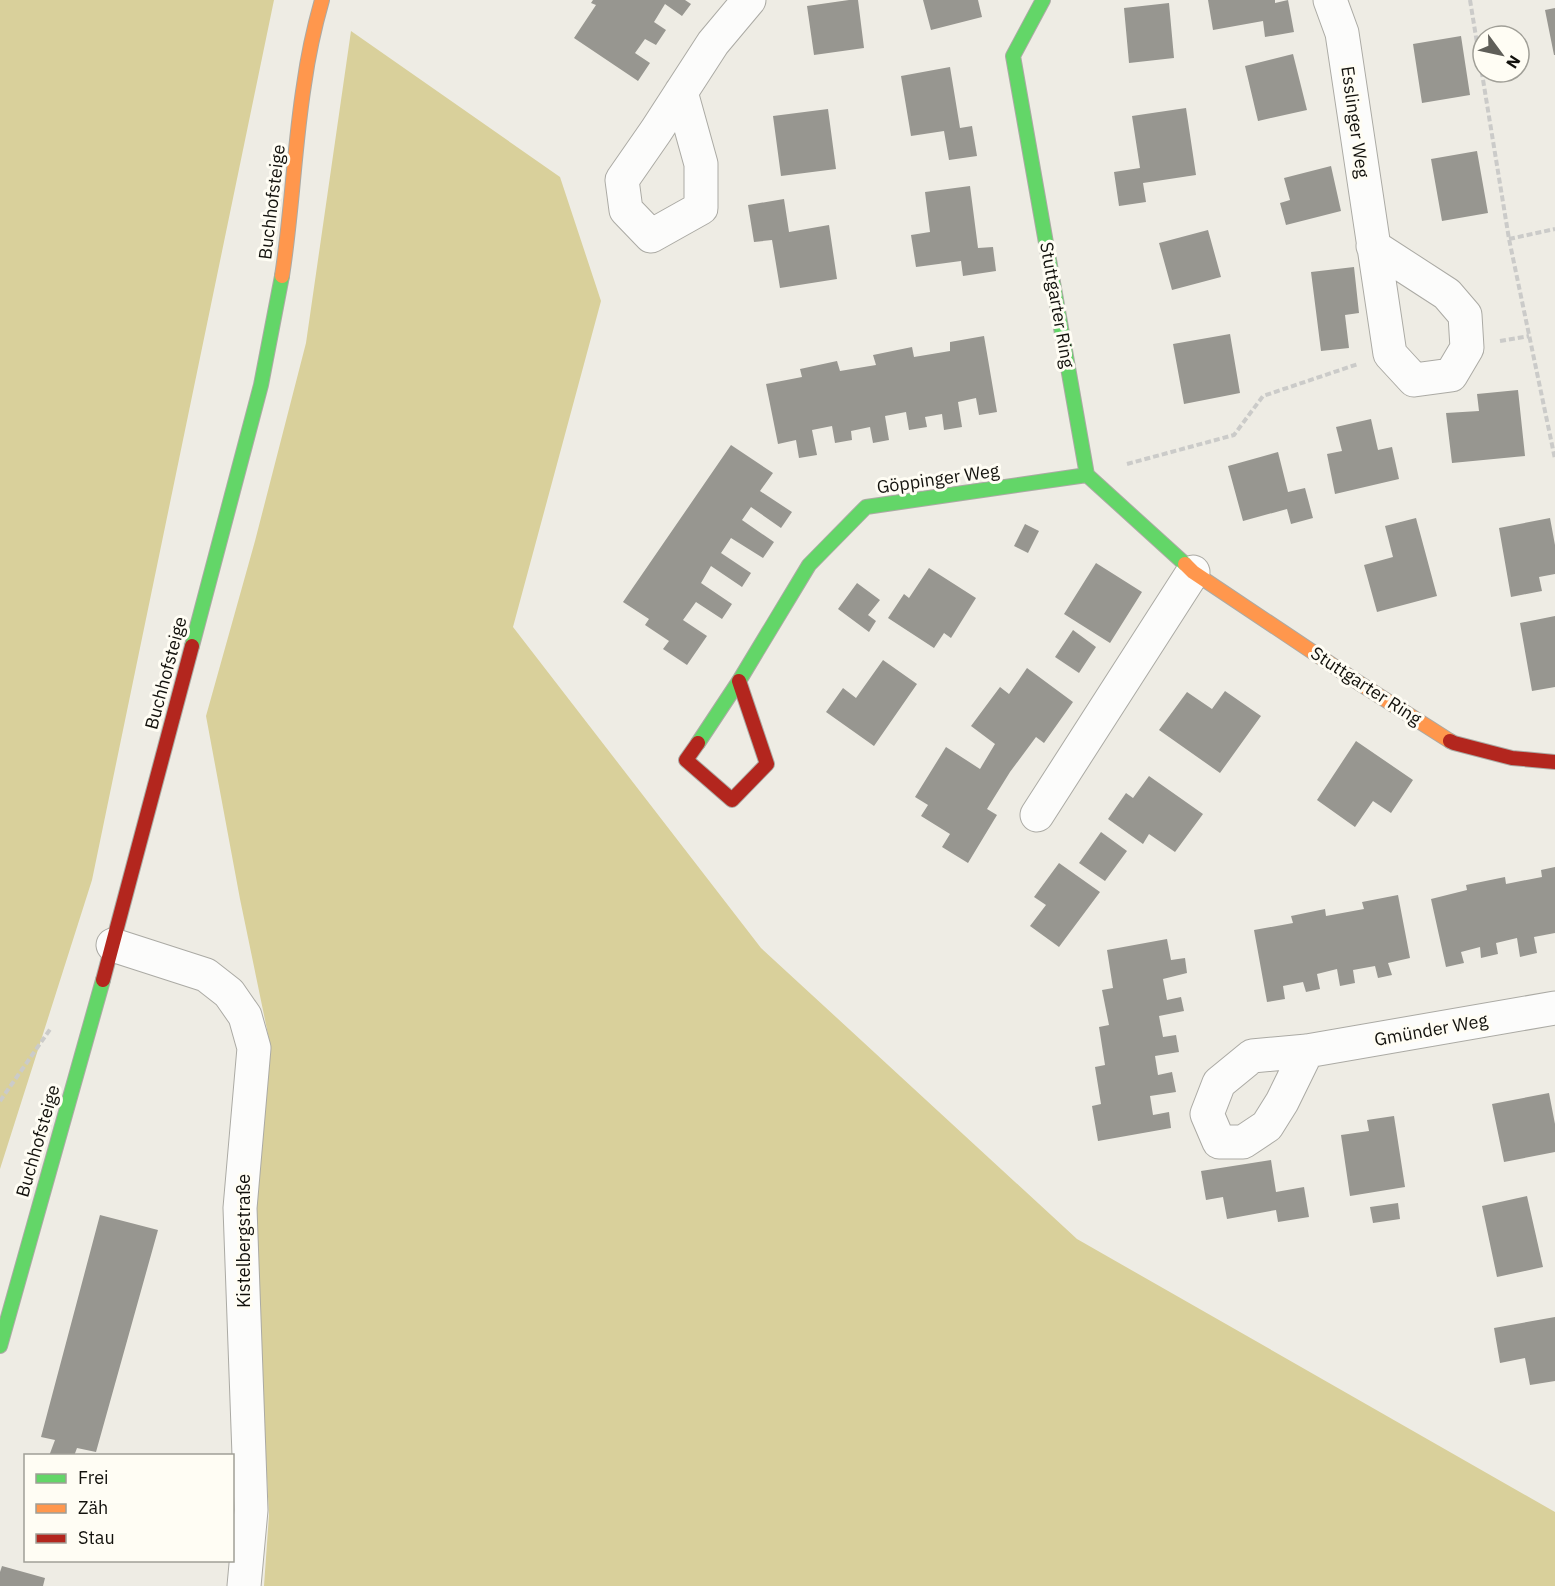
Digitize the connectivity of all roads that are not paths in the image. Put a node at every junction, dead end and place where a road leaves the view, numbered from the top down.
1 (322, 0) edge
2 (749, 0) edge
3 (1043, 0) edge
4 (1330, 0) edge
5 (681, 92) dead end
6 (1373, 246) junction
7 (1087, 475) junction
8 (1193, 572) junction
9 (739, 681) junction
10 (1555, 762) edge
11 (1037, 815) dead end
12 (113, 945) junction
13 (1555, 1008) edge
14 (1306, 1051) dead end
15 (0, 1346) edge
16 (244, 1586) edge

1 - 12 street, Buchhofsteige
2 - 5 street
3 - 7 street, Stuttgarter Ring
4 - 6 street, Esslinger Weg
6 - 6 street, Esslinger Weg
7 - 8 street, Stuttgarter Ring
7 - 9 street, Göppinger Weg
8 - 10 street, Stuttgarter Ring
8 - 11 street
9 - 9 street, Göppinger Weg
12 - 15 street, Buchhofsteige
12 - 16 street, Kistelbergstraße
13 - 14 street, Gmünder Weg

